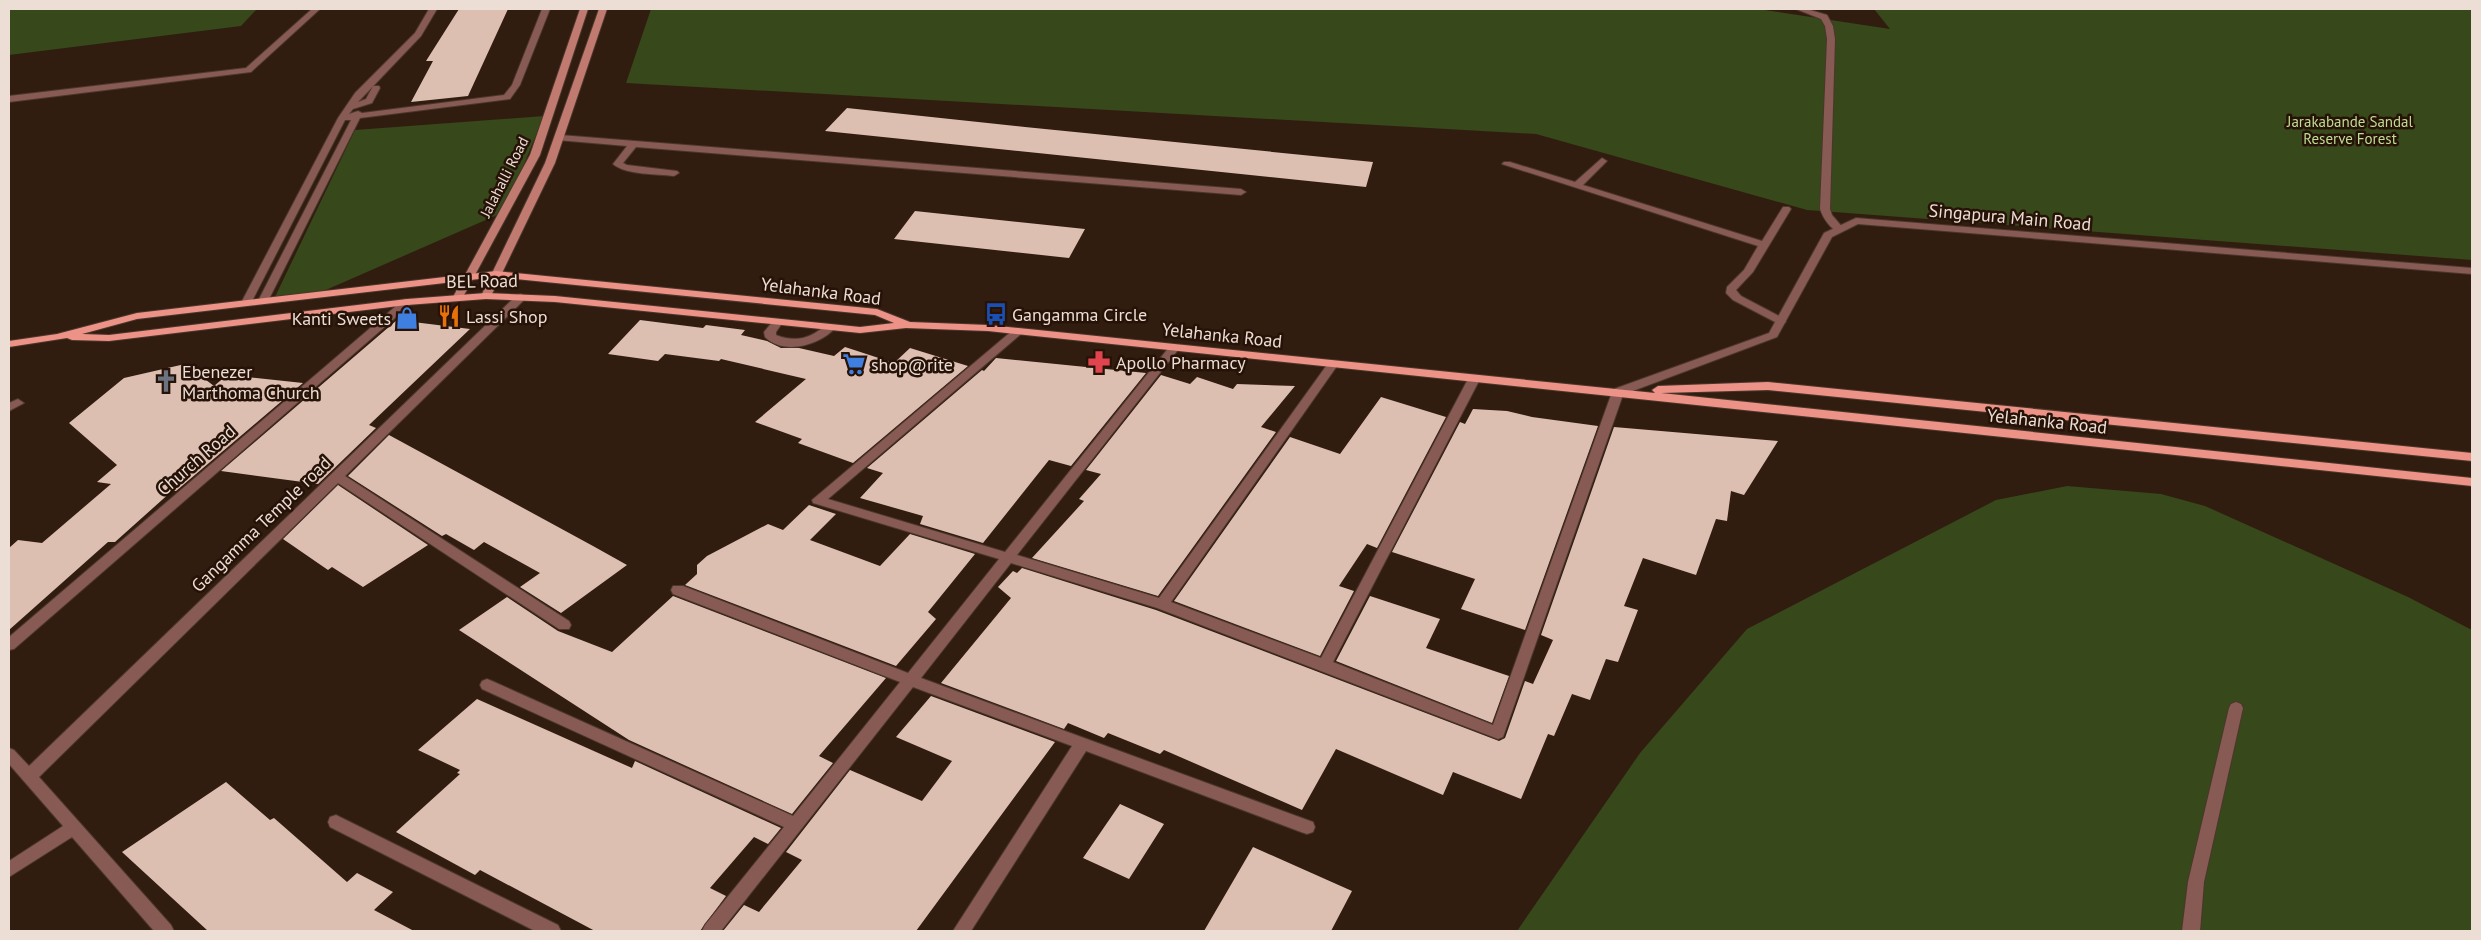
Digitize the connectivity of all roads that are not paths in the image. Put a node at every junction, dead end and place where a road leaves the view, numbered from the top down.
1 (316, 9) edge
2 (433, 9) edge
3 (546, 9) edge
4 (584, 9) edge
5 (603, 9) edge
6 (1800, 9) edge
7 (376, 88) dead end
8 (9, 98) edge
9 (349, 107) junction
10 (358, 114) junction
11 (342, 118) junction
12 (560, 138) junction
13 (634, 143) junction
14 (1602, 161) dead end
15 (1507, 164) dead end
16 (674, 173) dead end
17 (1576, 186) junction
18 (1241, 192) dead end
19 (1786, 210) dead end
20 (1839, 229) junction
21 (1766, 245) junction
22 (2472, 271) edge
23 (496, 274) junction
24 (470, 276) junction
25 (486, 296) junction
26 (458, 297) junction
27 (521, 297) junction
28 (263, 301) junction
29 (407, 302) junction
30 (246, 303) junction
31 (1781, 321) junction
32 (778, 322) junction
33 (908, 325) junction
34 (830, 327) junction
35 (1017, 332) junction
36 (57, 337) junction
37 (9, 344) edge
38 (1174, 348) junction
39 (1333, 364) junction
40 (1474, 378) junction
41 (1618, 392) junction
42 (2472, 457) edge
43 (337, 476) junction
44 (2472, 482) edge
45 (1008, 557) junction
46 (678, 590) dead end
47 (1162, 604) junction
48 (564, 625) dead end
49 (9, 645) edge
50 (1324, 665) junction
51 (911, 680) junction
52 (487, 685) dead end
53 (2236, 708) dead end
54 (1082, 744) junction
55 (9, 754) edge
56 (28, 777) junction
57 (336, 822) dead end
58 (796, 825) junction
59 (75, 827) junction
60 (1307, 827) dead end
61 (9, 870) edge
62 (165, 931) edge
63 (552, 931) edge
64 (711, 931) edge
65 (962, 931) edge
66 (2191, 931) edge

1 - 8 street
2 - 9 street
3 - 10 street
4 - 24 main road, Jalahalli Road
5 - 12 main road, Jalahalli Road
6 - 20 street
7 - 9 street
9 - 11 street
10 - 11 street
10 - 28 street
11 - 30 street
12 - 13 street
12 - 23 main road, Jalahalli Road
13 - 16 street
13 - 18 street
14 - 17 street
15 - 17 street
17 - 21 street
19 - 21 street
20 - 22 street, Singapura Main Road
20 - 31 street, Singapura Main Road
21 - 31 street
23 - 24 main road, BEL Road
23 - 25 main road, Jalahalli Road
23 - 33 main road, Yelahanka Road
24 - 26 main road, Jalahalli Road
24 - 28 main road, BEL Road
25 - 26 main road, BEL Road
25 - 27 main road, BEL Road
26 - 29 main road, BEL Road
27 - 32 main road, BEL Road
27 - 43 street, Gangamma Temple road
28 - 30 main road, BEL Road
29 - 36 main road, BEL Road
29 - 49 street, Church Road
30 - 36 main road, BEL Road
31 - 41 street, Singapura Main Road
32 - 34 main road, BEL Road
32 - 34 street
33 - 34 main road, BEL Road
33 - 35 main road, Yelahanka Road
35 - 38 main road, Yelahanka Road
35 - 45 street
36 - 37 main road, BEL Road
38 - 39 main road, Yelahanka Road
38 - 45 street
39 - 40 main road, Yelahanka Road
39 - 47 street
40 - 41 main road, Yelahanka Road
40 - 50 street
41 - 42 main road, Yelahanka Road
41 - 44 main road, Yelahanka Road
41 - 50 street
43 - 48 street
43 - 56 street, Gangamma Temple road
45 - 47 street
45 - 51 street
46 - 51 street
47 - 50 street
51 - 54 street
51 - 58 street
52 - 58 street
53 - 66 street
54 - 60 street
54 - 65 street
55 - 56 street
56 - 59 street
57 - 63 street
58 - 64 street
59 - 61 street
59 - 62 street

